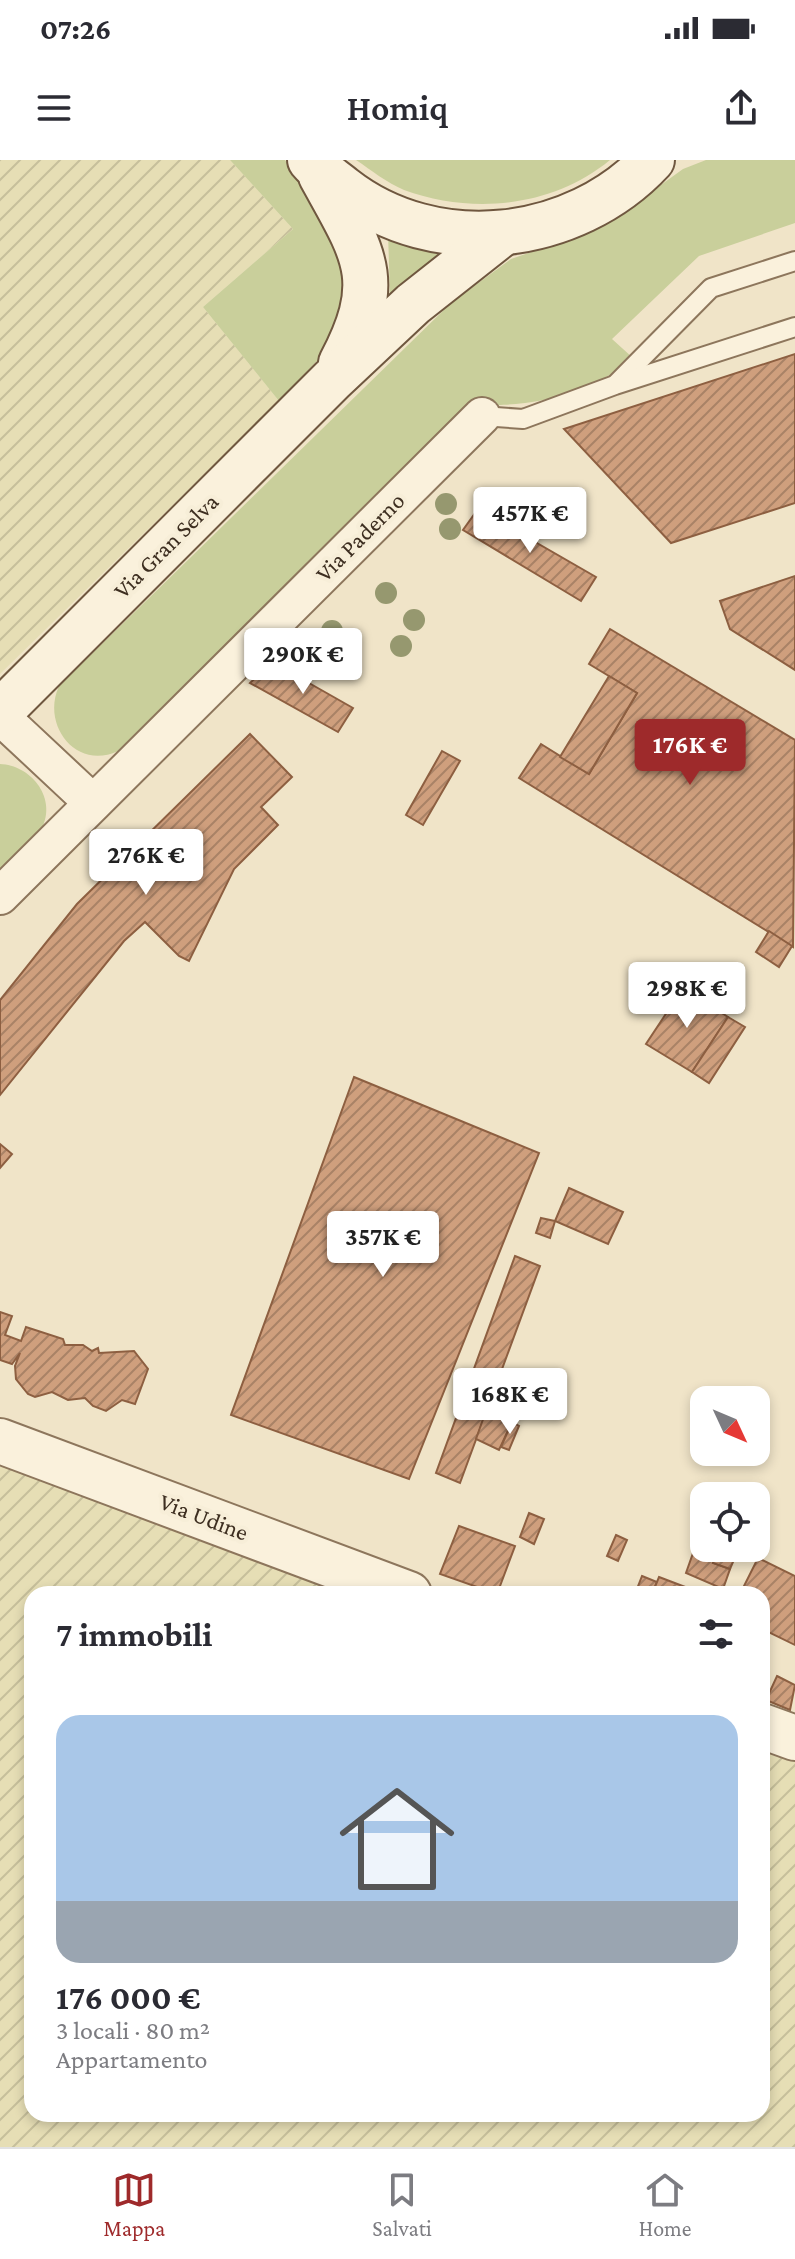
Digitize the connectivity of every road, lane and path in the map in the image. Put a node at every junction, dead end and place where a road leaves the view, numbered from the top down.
1 (652, 160) edge
2 (312, 163) edge
3 (503, 233) junction
4 (795, 261) edge
5 (795, 327) edge
6 (332, 380) junction
7 (615, 385) junction
8 (482, 416) joint
9 (0, 714) edge
10 (93, 803) junction
11 (0, 896) edge
12 (0, 1441) edge
13 (388, 1586) edge
14 (770, 1729) edge
15 (795, 1738) edge

1 - 3 main road
2 - 3 main road
2 - 6 main road, Via Gran Selva
3 - 6 main road, Via Gran Selva
4 - 7 lane
5 - 7 lane
6 - 9 main road, Via Gran Selva
7 - 8 lane
8 - 10 street, Via Paderno
9 - 10 street
10 - 11 street, Via Paderno
12 - 13 main road, Via Udine
14 - 15 main road

